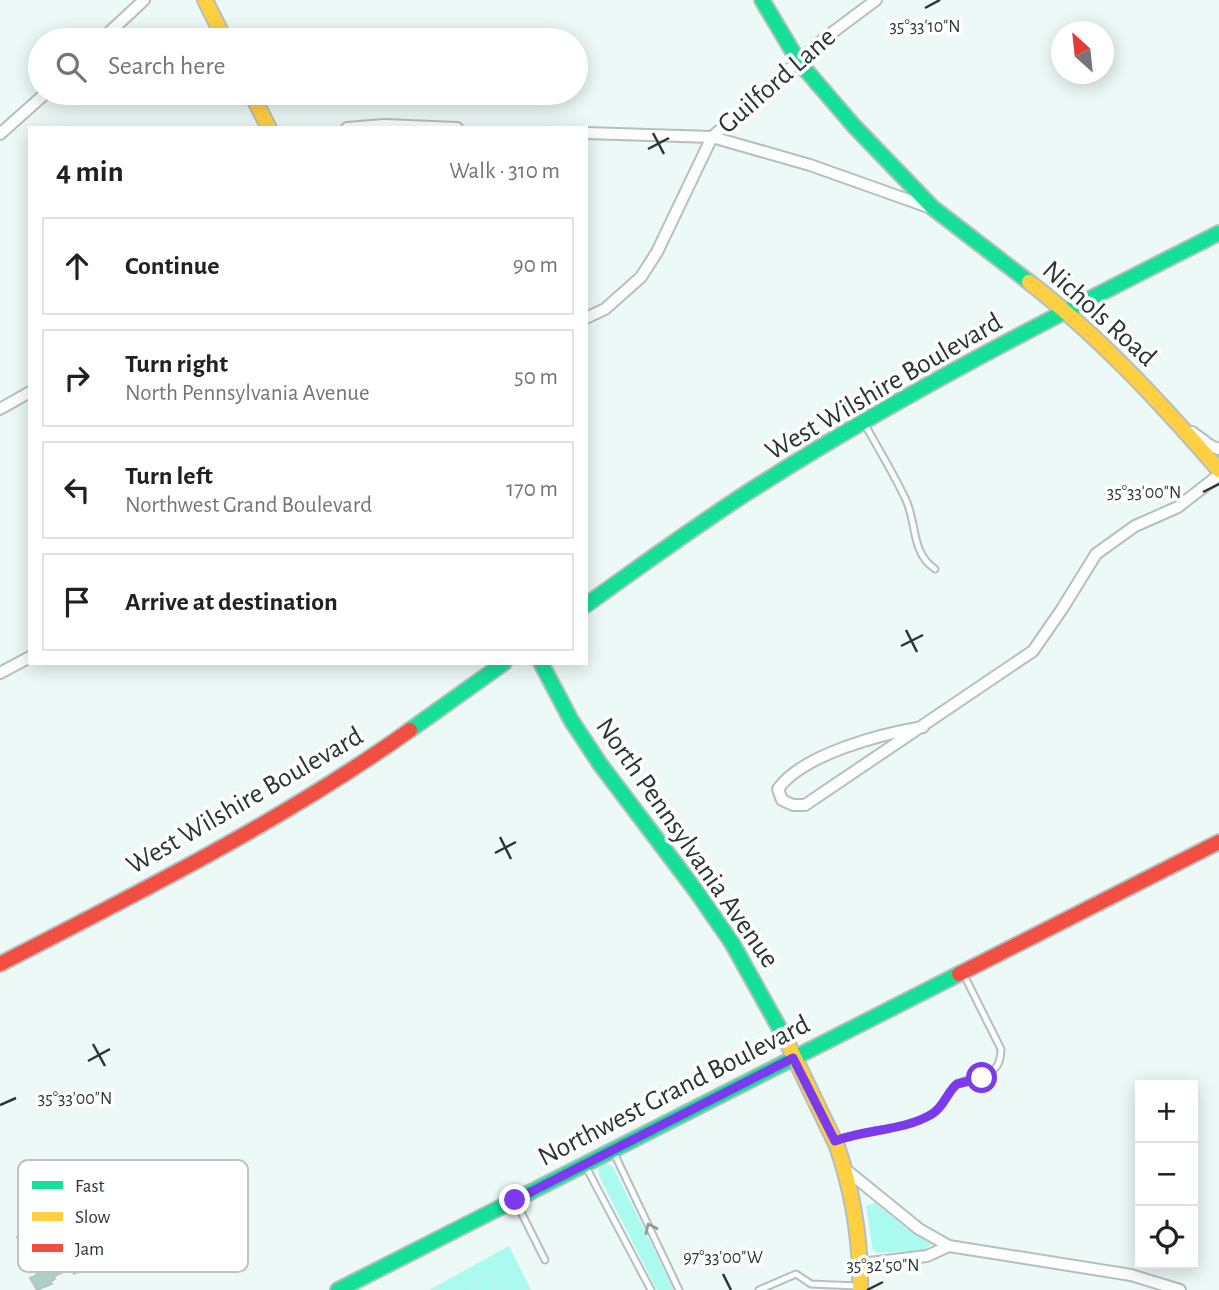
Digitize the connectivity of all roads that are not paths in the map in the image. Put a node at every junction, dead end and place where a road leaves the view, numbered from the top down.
1 (144, 0) edge
2 (205, 0) edge
3 (762, 0) edge
4 (876, 0) edge
5 (114, 28) edge
6 (219, 28) edge
7 (799, 62) junction
8 (33, 105) edge
9 (257, 105) edge
10 (268, 126) edge
11 (372, 126) edge
12 (408, 126) edge
13 (588, 132) edge
14 (0, 134) edge
15 (712, 137) junction
16 (933, 208) junction
17 (1219, 233) edge
18 (1067, 311) junction
19 (588, 317) edge
20 (28, 393) edge
21 (0, 409) edge
22 (1176, 420) junction
23 (864, 423) junction
24 (1219, 449) edge
25 (1219, 470) edge
26 (1219, 475) edge
27 (935, 569) dead end
28 (588, 604) edge
29 (28, 658) edge
30 (502, 665) edge
31 (542, 665) edge
32 (0, 673) edge
33 (923, 727) junction
34 (1219, 842) edge
35 (1, 960) edge
36 (962, 972) junction
37 (793, 1058) junction
38 (835, 1141) junction
39 (612, 1150) junction
40 (584, 1164) junction
41 (845, 1169) junction
42 (515, 1200) junction
43 (949, 1246) junction
44 (545, 1260) dead end
45 (861, 1264) junction
46 (810, 1287) edge
47 (860, 1288) edge
48 (338, 1290) edge
49 (651, 1290) edge
50 (680, 1290) edge
51 (759, 1290) edge
52 (1180, 1290) edge

1 - 5 street
2 - 6 street
3 - 7 street, Nichols Road
4 - 7 street, Guilford Lane
7 - 15 street, Guilford Lane
7 - 16 street, Nichols Road
8 - 14 street
9 - 10 street
11 - 12 street
13 - 15 street, Guilford Lane
15 - 16 street, Nichols Road
15 - 19 street
16 - 18 street, Nichols Road
17 - 18 street, West Wilshire Boulevard
18 - 22 street, Nichols Road
18 - 23 street, West Wilshire Boulevard
20 - 21 street
22 - 24 street
22 - 25 street, Nichols Road
23 - 27 lane
23 - 28 street, West Wilshire Boulevard
26 - 33 street
29 - 32 street
30 - 35 street, West Wilshire Boulevard
31 - 37 street, North Pennsylvania Avenue
33 - 33 street
34 - 36 street, Northwest Grand Boulevard
36 - 37 street, Northwest Grand Boulevard
36 - 38 lane
37 - 38 street, North Pennsylvania Avenue
37 - 39 street, Northwest Grand Boulevard
38 - 41 street, North Pennsylvania Avenue
39 - 40 street, Northwest Grand Boulevard
50 -> 39 lane
40 - 42 street, Northwest Grand Boulevard
40 - 49 lane
41 - 43 street
41 - 45 street, North Pennsylvania Avenue
42 - 44 lane
42 - 48 street, Northwest Grand Boulevard
43 - 45 street
43 - 52 street
45 - 47 street, North Pennsylvania Avenue
46 - 47 lane
46 - 51 lane

